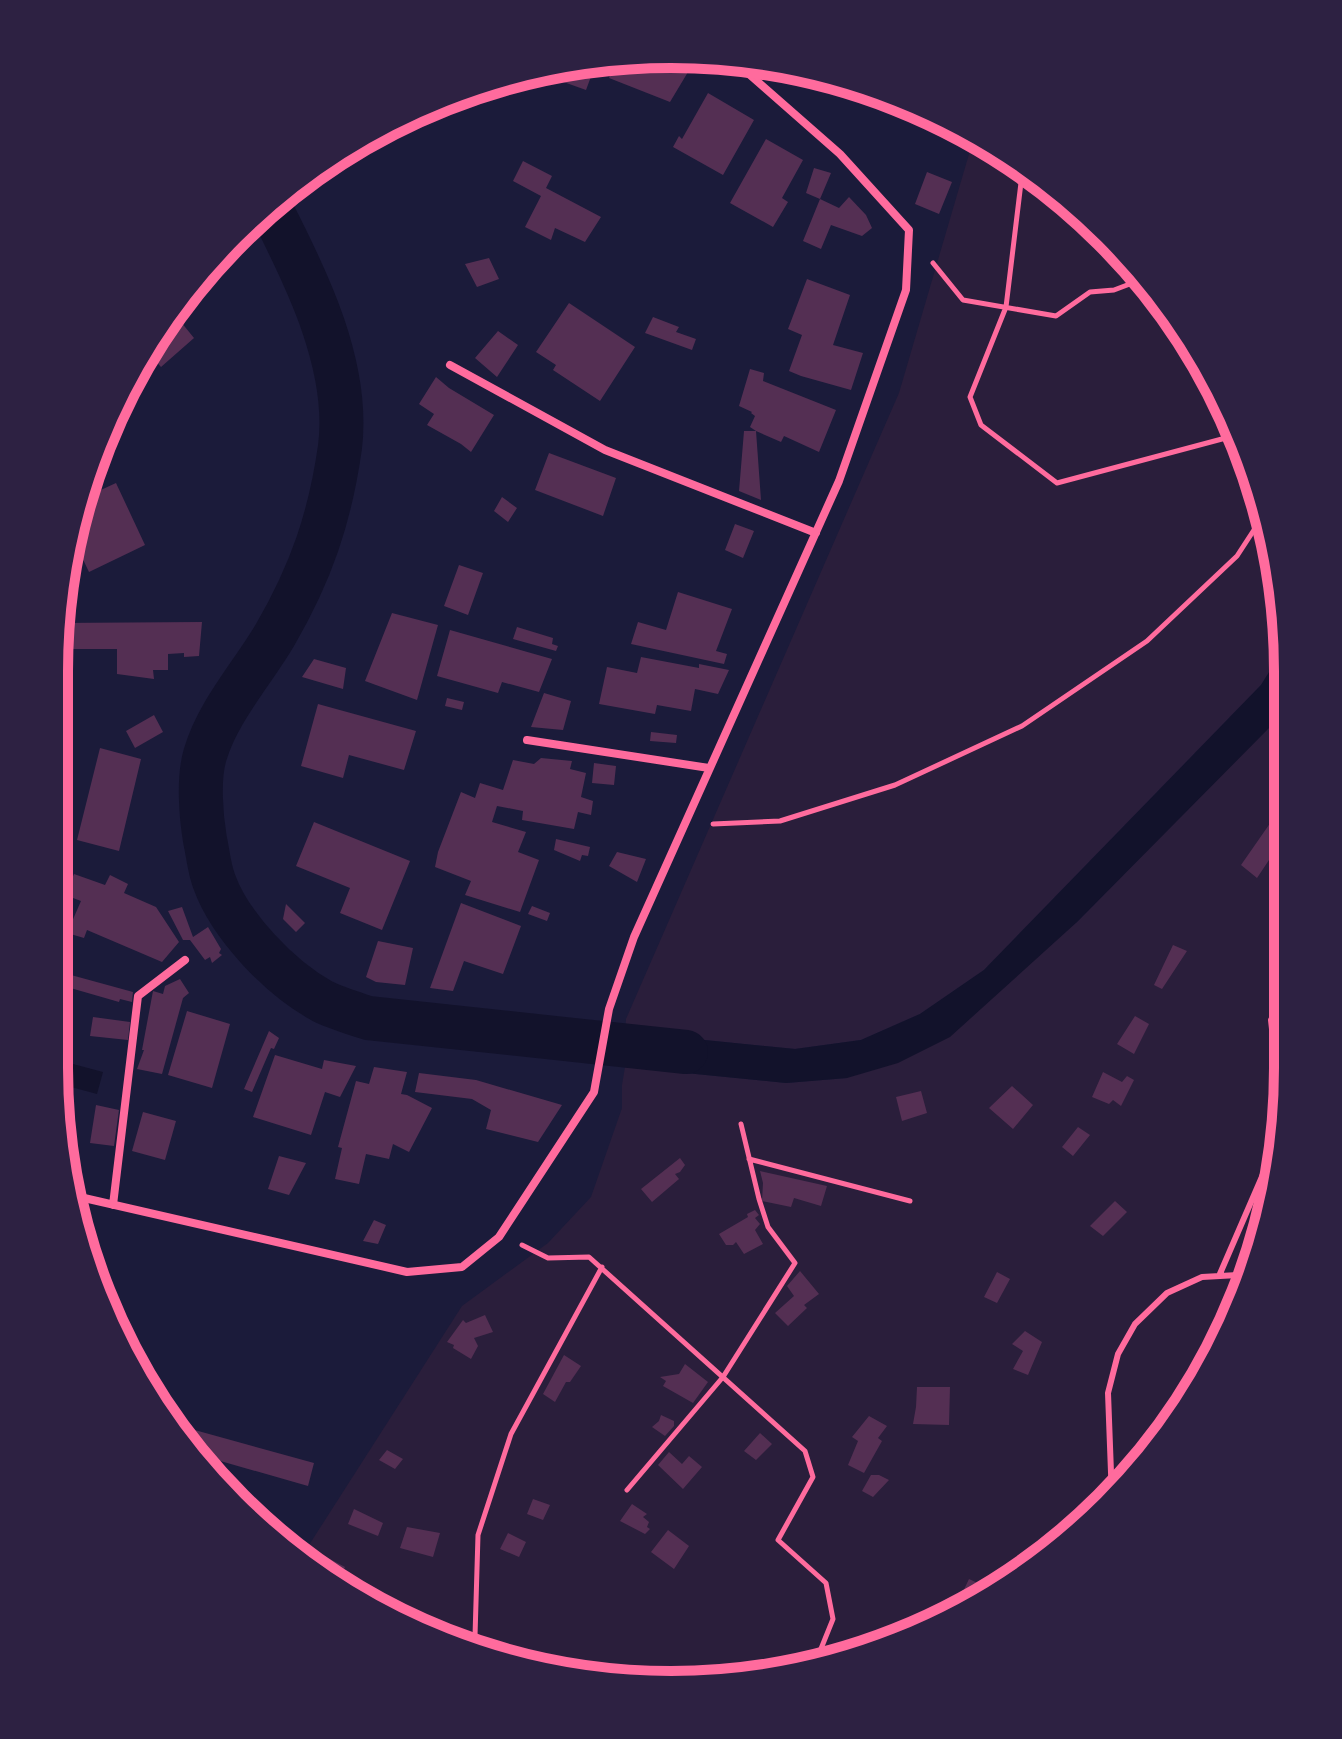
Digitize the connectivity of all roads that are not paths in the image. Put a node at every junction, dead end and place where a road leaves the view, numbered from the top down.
1 (748, 73) edge
2 (450, 365) dead end
3 (816, 533) junction
4 (527, 740) dead end
5 (709, 768) junction
6 (185, 960) dead end
7 (1274, 1014) edge
8 (1274, 1048) edge
9 (1265, 1170) edge
10 (83, 1198) edge
11 (113, 1205) junction
12 (1237, 1275) edge
13 (1219, 1276) junction
14 (1110, 1480) edge

1 - 3 street
2 - 3 street
3 - 5 street
4 - 5 street
5 - 11 street
6 - 11 street
7 - 8 lane
9 - 13 lane
10 - 11 street
12 - 13 lane
13 - 14 lane

